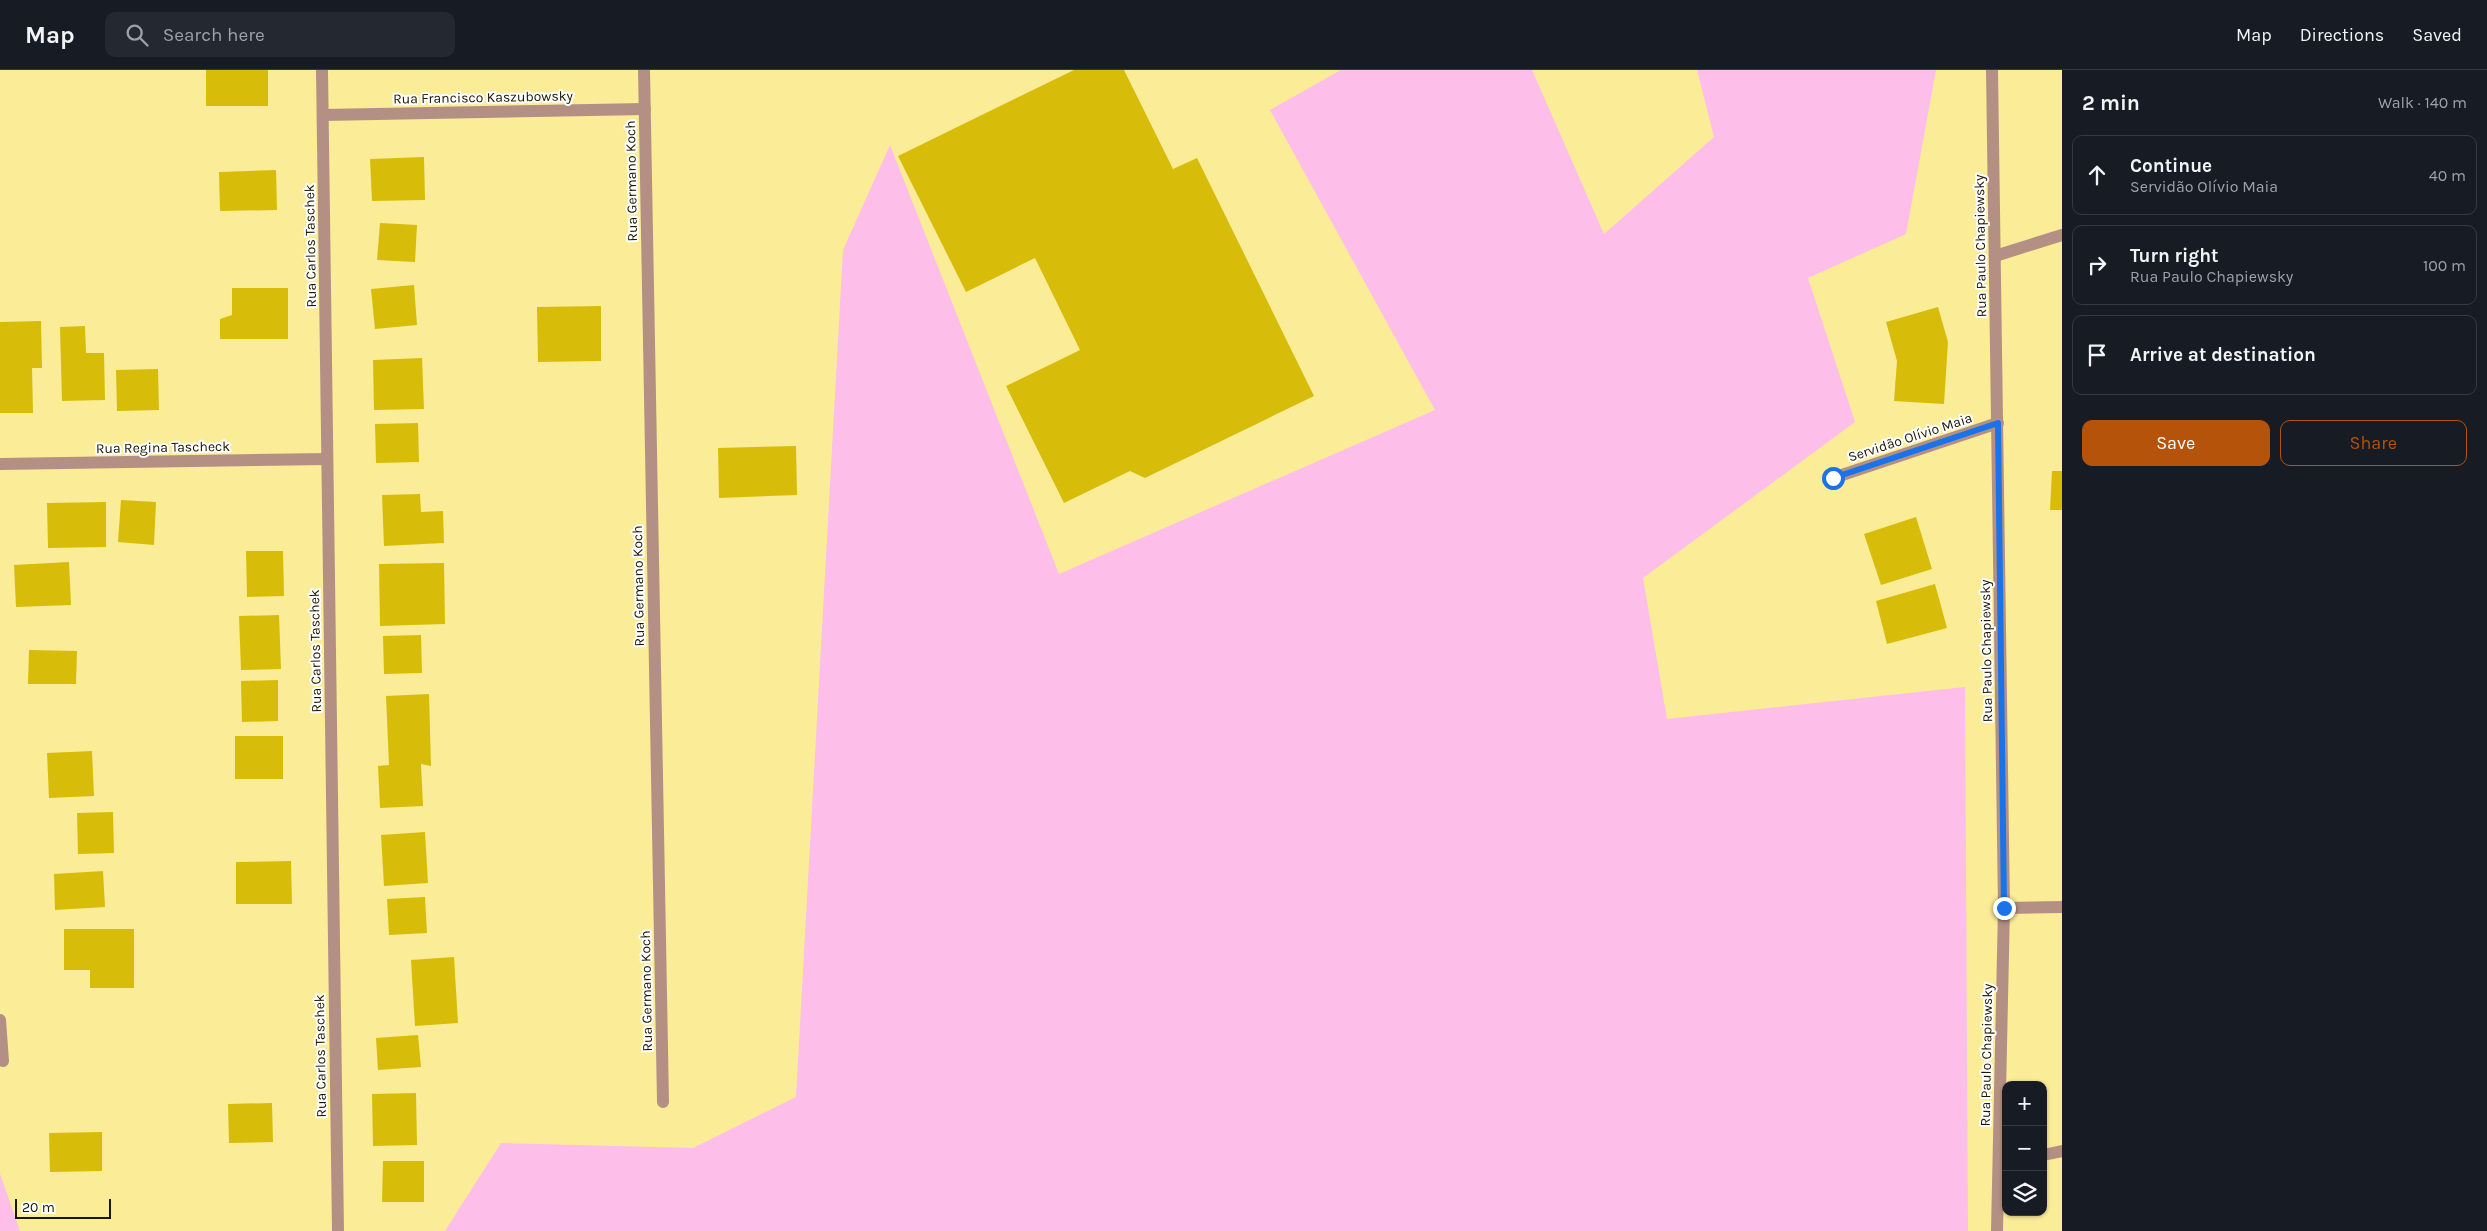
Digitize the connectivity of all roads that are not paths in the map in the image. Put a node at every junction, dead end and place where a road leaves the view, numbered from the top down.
1 (322, 70) edge
2 (644, 70) edge
3 (1992, 70) edge
4 (645, 109) junction
5 (323, 114) junction
6 (2062, 235) edge
7 (1995, 256) junction
8 (1998, 423) junction
9 (327, 459) junction
10 (0, 464) edge
11 (1833, 478) dead end
12 (2062, 907) edge
13 (2004, 908) junction
14 (0, 1020) edge
15 (4, 1061) dead end
16 (662, 1102) dead end
17 (2002, 1126) edge
18 (2062, 1151) edge
19 (2047, 1154) edge
20 (2002, 1164) edge
21 (338, 1231) edge
22 (1997, 1231) edge

1 - 5 street, Rua Carlos Taschek
2 - 4 street, Rua Germano Koch
3 - 7 street, Rua Paulo Chapiewsky
4 - 5 street, Rua Francisco Kaszubowsky
4 - 16 street, Rua Germano Koch
5 - 9 street, Rua Carlos Taschek
6 - 7 street
7 - 8 street, Rua Paulo Chapiewsky
8 - 11 street, Servidão Olívio Maia
8 - 13 street, Rua Paulo Chapiewsky
9 - 10 street, Rua Regina Tascheck
9 - 21 street, Rua Carlos Taschek
12 - 13 street
13 - 17 street, Rua Paulo Chapiewsky
14 - 15 street
18 - 19 street
20 - 22 street, Rua Paulo Chapiewsky

